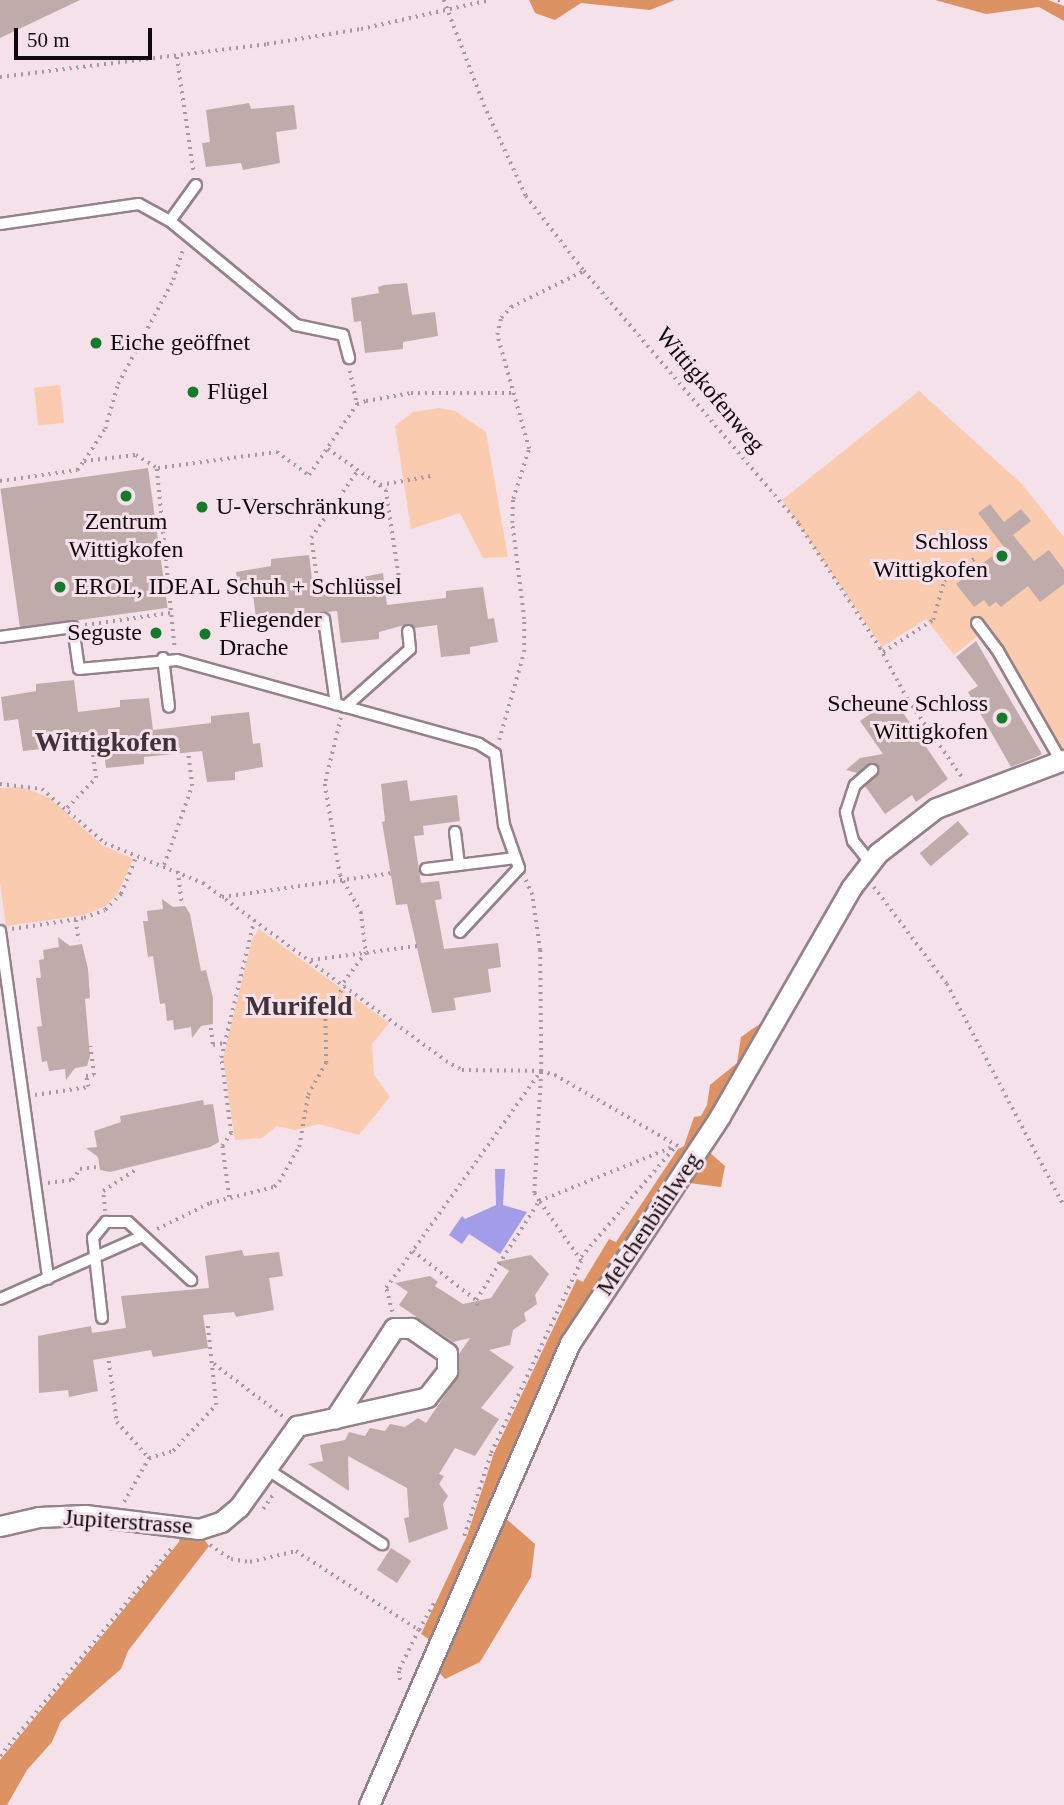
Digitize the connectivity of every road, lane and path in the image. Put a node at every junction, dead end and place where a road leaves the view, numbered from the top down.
1 (444, 0) edge
2 (490, 0) edge
3 (1058, 0) edge
4 (470, 2) edge
5 (1064, 2) edge
6 (446, 9) junction
7 (177, 57) junction
8 (0, 77) edge
9 (196, 185) joint
10 (170, 221) junction
11 (0, 224) edge
12 (188, 237) junction
13 (584, 271) junction
14 (349, 358) joint
15 (514, 393) junction
16 (357, 404) junction
17 (328, 449) junction
18 (84, 461) junction
19 (158, 468) junction
20 (358, 470) junction
21 (430, 476) dead end
22 (0, 481) edge
23 (380, 485) junction
24 (978, 556) dead end
25 (317, 580) dead end
26 (402, 597) dead end
27 (170, 613) junction
28 (324, 619) dead end
29 (976, 623) dead end
30 (73, 627) junction
31 (408, 631) dead end
32 (0, 637) edge
33 (883, 652) junction
34 (163, 658) junction
35 (177, 660) junction
36 (341, 706) junction
37 (170, 707) dead end
38 (90, 737) dead end
39 (495, 754) junction
40 (188, 755) dead end
41 (1063, 760) edge
42 (872, 770) dead end
43 (0, 785) edge
44 (973, 793) junction
45 (67, 808) junction
46 (454, 832) dead end
47 (136, 857) junction
48 (517, 863) junction
49 (164, 865) junction
50 (459, 865) junction
51 (865, 867) junction
52 (426, 869) dead end
53 (178, 870) junction
54 (392, 873) dead end
55 (343, 880) junction
56 (222, 897) junction
57 (182, 903) dead end
58 (76, 919) junction
59 (254, 921) junction
60 (0, 931) edge
61 (460, 932) dead end
62 (79, 941) dead end
63 (416, 946) dead end
64 (366, 953) junction
65 (308, 960) junction
66 (343, 985) junction
67 (211, 1028) dead end
68 (224, 1043) junction
69 (90, 1046) dead end
70 (541, 1070) junction
71 (23, 1097) junction
72 (676, 1145) junction
73 (694, 1156) junction
74 (96, 1167) dead end
75 (135, 1170) dead end
76 (35, 1185) junction
77 (229, 1198) junction
78 (539, 1201) junction
79 (1064, 1206) edge
80 (106, 1222) junction
81 (143, 1236) junction
82 (413, 1251) junction
83 (581, 1257) junction
84 (94, 1260) junction
85 (48, 1279) junction
86 (191, 1280) dead end
87 (0, 1298) edge
88 (103, 1318) dead end
89 (207, 1321) dead end
90 (399, 1326) junction
91 (108, 1362) dead end
92 (213, 1363) junction
93 (335, 1418) junction
94 (297, 1426) junction
95 (149, 1458) junction
96 (265, 1468) junction
97 (114, 1519) junction
98 (0, 1526) edge
99 (189, 1528) junction
100 (382, 1544) dead end
101 (459, 1547) dead end
102 (439, 1592) dead end
103 (419, 1630) junction
104 (416, 1696) junction
105 (0, 1756) edge
106 (369, 1805) edge

1 - 6 path, Wittigkofenweg
2 - 4 path
3 - 5 path
4 - 6 path
6 - 7 path
6 - 13 path, Wittigkofenweg
7 - 8 path
7 - 9 path
9 - 10 lane
10 - 11 lane
10 - 12 lane
12 - 14 lane
12 - 18 path
13 - 15 path
13 - 33 path, Wittigkofenweg
14 - 16 path
15 - 16 path
15 - 39 path
16 - 17 path
17 - 19 path
17 - 20 path
18 - 19 path
18 - 22 path
19 - 27 path
20 - 23 path
20 - 25 path
21 - 23 path
23 - 26 path
24 - 33 path
27 - 30 path
27 - 35 path
28 - 36 lane
29 - 41 lane
30 - 32 lane
30 - 34 lane
31 - 36 lane
33 - 44 path, Wittigkofenweg
34 - 35 lane
34 - 37 lane
35 - 36 lane
36 - 39 lane
36 - 55 path
38 - 45 path
39 - 48 lane
40 - 49 path
41 - 44 street, Melchenbühlweg
42 - 51 lane
43 - 45 path
44 - 51 street, Melchenbühlweg
45 - 47 path
46 - 50 lane
47 - 49 path
47 - 58 path
48 - 50 lane
48 - 61 lane
48 - 70 path
49 - 53 path
50 - 52 lane
51 - 73 street, Melchenbühlweg
51 - 79 path
53 - 56 path
53 - 57 path
54 - 55 path
55 - 56 path
55 - 64 path
56 - 59 path
58 - 60 path
58 - 62 path
59 - 65 path
59 - 68 path
60 - 71 lane
63 - 64 path
64 - 65 path
64 - 66 path
65 - 66 path
66 - 70 path
66 - 77 path
67 - 68 path
68 - 77 path
69 - 71 path
70 - 72 path
70 - 78 path
70 - 82 path
71 - 76 lane
72 - 73 path
72 - 78 path
72 - 83 path
73 - 104 street, Melchenbühlweg
74 - 76 path
75 - 80 path
76 - 85 lane
77 - 81 path
78 - 82 path
78 - 83 path
80 - 81 lane
80 - 84 lane
81 - 84 lane
81 - 86 lane
82 - 90 path
83 - 101 path
84 - 85 lane
84 - 88 lane
85 - 87 lane
89 - 92 path
90 - 93 street
90 - 93 street
91 - 95 path
92 - 94 path
92 - 95 path
93 - 94 street
94 - 96 street, Jupiterstrasse
95 - 97 path
96 - 99 street, Jupiterstrasse
96 - 100 lane
97 - 98 street, Jupiterstrasse
97 - 99 street, Jupiterstrasse
99 - 103 path
99 - 105 path
102 - 103 path
103 - 104 path
104 - 106 street, Melchenbühlweg

